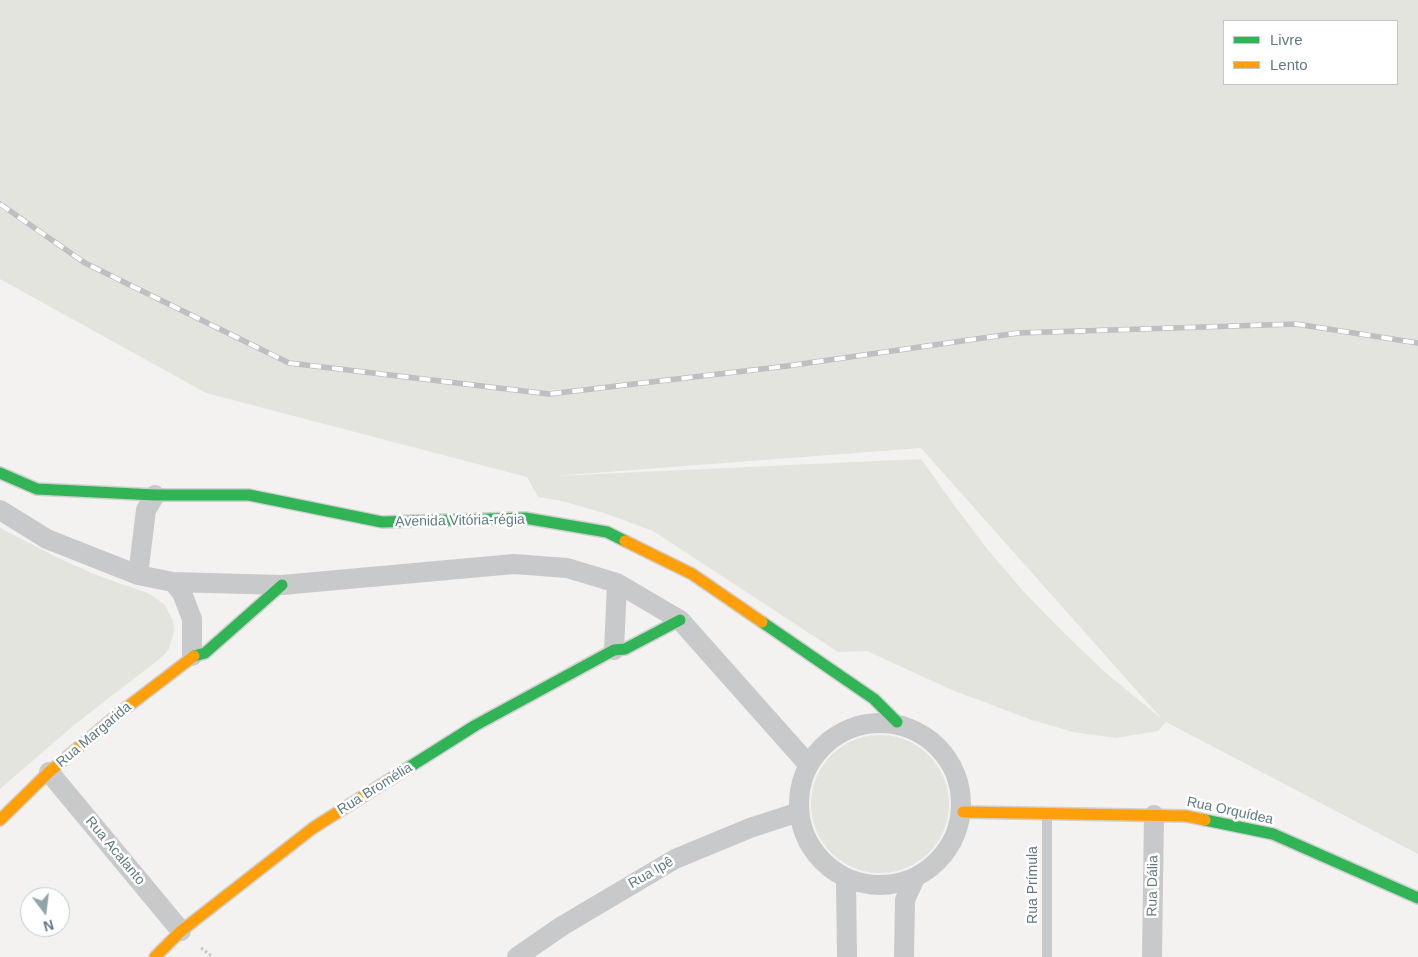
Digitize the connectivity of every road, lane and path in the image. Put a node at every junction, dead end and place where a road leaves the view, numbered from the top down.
1 (0, 473) edge
2 (155, 495) junction
3 (0, 510) edge
4 (138, 575) junction
5 (173, 582) junction
6 (617, 583) junction
7 (282, 585) junction
8 (680, 620) junction
9 (614, 650) junction
10 (192, 656) junction
11 (897, 722) junction
12 (807, 763) junction
13 (49, 772) junction
14 (963, 812) junction
15 (796, 813) junction
16 (1047, 814) junction
17 (1154, 815) junction
18 (0, 820) edge
19 (846, 880) junction
20 (914, 880) junction
21 (1418, 898) edge
22 (181, 930) junction
23 (155, 957) edge
24 (517, 957) edge
25 (847, 957) edge
26 (904, 957) edge
27 (1047, 957) edge
28 (1152, 957) edge

1 - 2 street, Avenida Vitória-régia
2 - 4 street
2 - 11 street, Avenida Vitória-régia
3 - 4 street
4 - 5 street
5 - 7 street
5 - 10 street
6 - 7 street
6 - 8 street
6 - 9 street
7 - 10 street, Rua Margarida
8 - 9 street, Rua Bromélia
8 - 12 street
9 - 22 street, Rua Bromélia
10 - 13 street, Rua Margarida
11 - 12 street
11 - 14 street, Avenida Vitória-régia
12 - 15 street
13 - 18 street, Rua Margarida
13 - 22 street, Rua Acalanto
14 - 16 street, Rua Orquídea
14 - 20 street
15 - 19 street
15 - 24 street, Rua Ipê
16 - 17 street, Rua Orquídea
16 - 27 lane, Rua Prímula
17 - 21 street, Rua Orquídea
17 - 28 street, Rua Dália
19 - 20 street
19 - 25 street
20 - 26 street
22 - 23 street, Rua Bromélia

